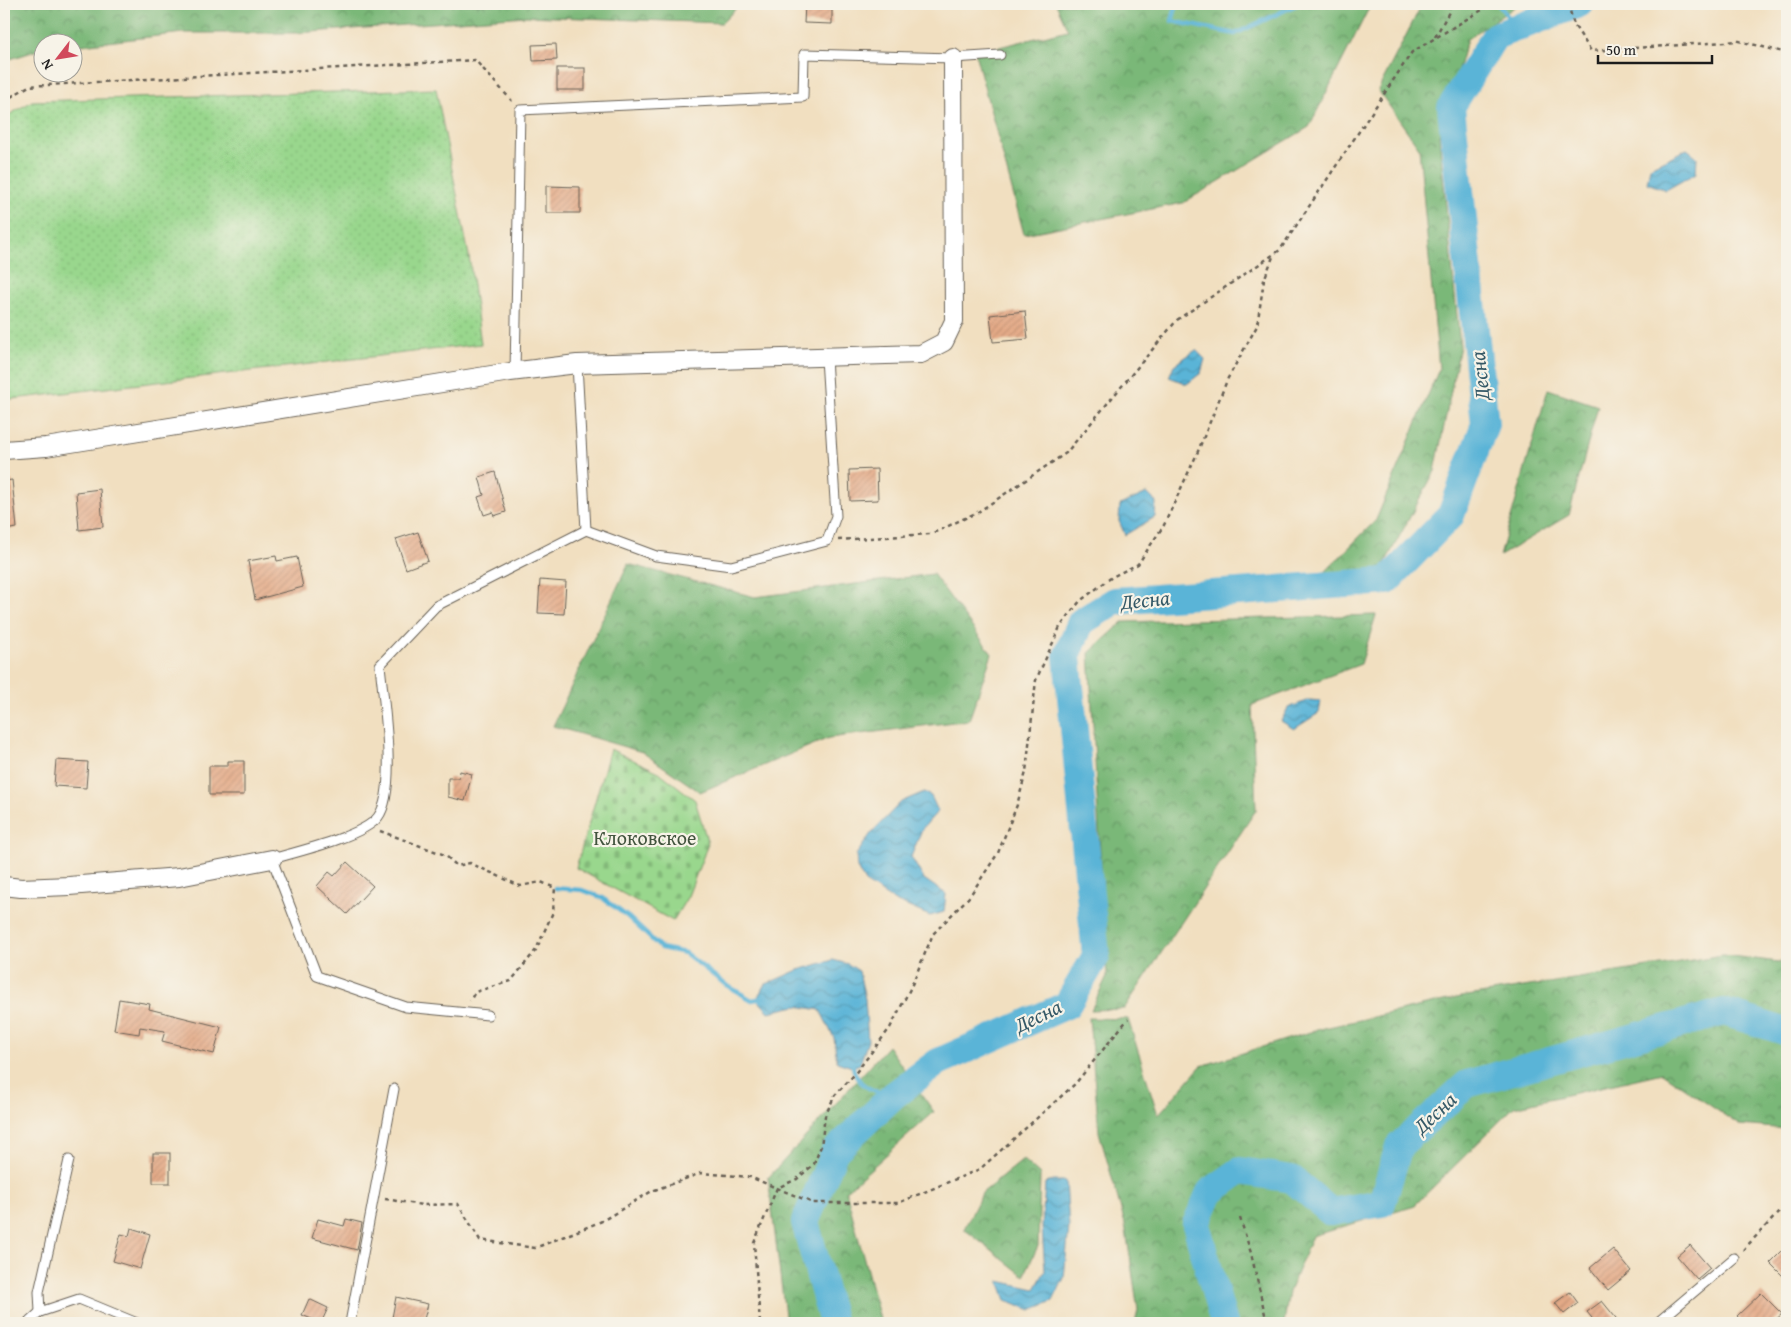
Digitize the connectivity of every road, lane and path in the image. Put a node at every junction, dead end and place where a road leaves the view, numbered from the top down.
1 (1450, 4) edge
2 (1492, 4) edge
3 (1568, 4) edge
4 (1435, 38) junction
5 (1787, 53) edge
6 (1000, 55) dead end
7 (953, 58) junction
8 (4, 101) edge
9 (520, 110) junction
10 (1274, 254) junction
11 (826, 358) junction
12 (577, 364) junction
13 (515, 372) junction
14 (4, 450) edge
15 (586, 530) junction
16 (827, 541) junction
17 (364, 828) junction
18 (272, 859) junction
19 (4, 886) edge
20 (464, 1013) junction
21 (488, 1015) dead end
22 (1128, 1019) dead end
23 (394, 1089) dead end
24 (69, 1160) dead end
25 (777, 1188) junction
26 (374, 1196) junction
27 (1787, 1199) edge
28 (1240, 1218) dead end
29 (1734, 1258) joint
30 (40, 1312) junction
31 (28, 1323) edge
32 (137, 1323) edge
33 (350, 1323) edge
34 (760, 1323) edge
35 (1267, 1323) edge
36 (1657, 1323) edge

1 - 4 path
2 - 4 path
3 - 5 path
4 - 10 path
6 - 7 lane
7 - 9 lane
7 - 11 street
8 - 9 path
9 - 13 lane
10 - 16 path
10 - 25 path
11 - 12 street
11 - 16 lane
12 - 13 street
12 - 15 lane
13 - 14 street
15 - 16 lane
15 - 17 lane
17 - 18 lane
17 - 20 path
18 - 19 street
18 - 20 lane
20 - 21 lane
22 - 25 path
23 - 26 lane
24 - 30 lane
25 - 26 path
25 - 34 path
26 - 33 lane
27 - 29 path
28 - 35 path
29 - 36 lane
30 - 31 lane
30 - 32 lane

